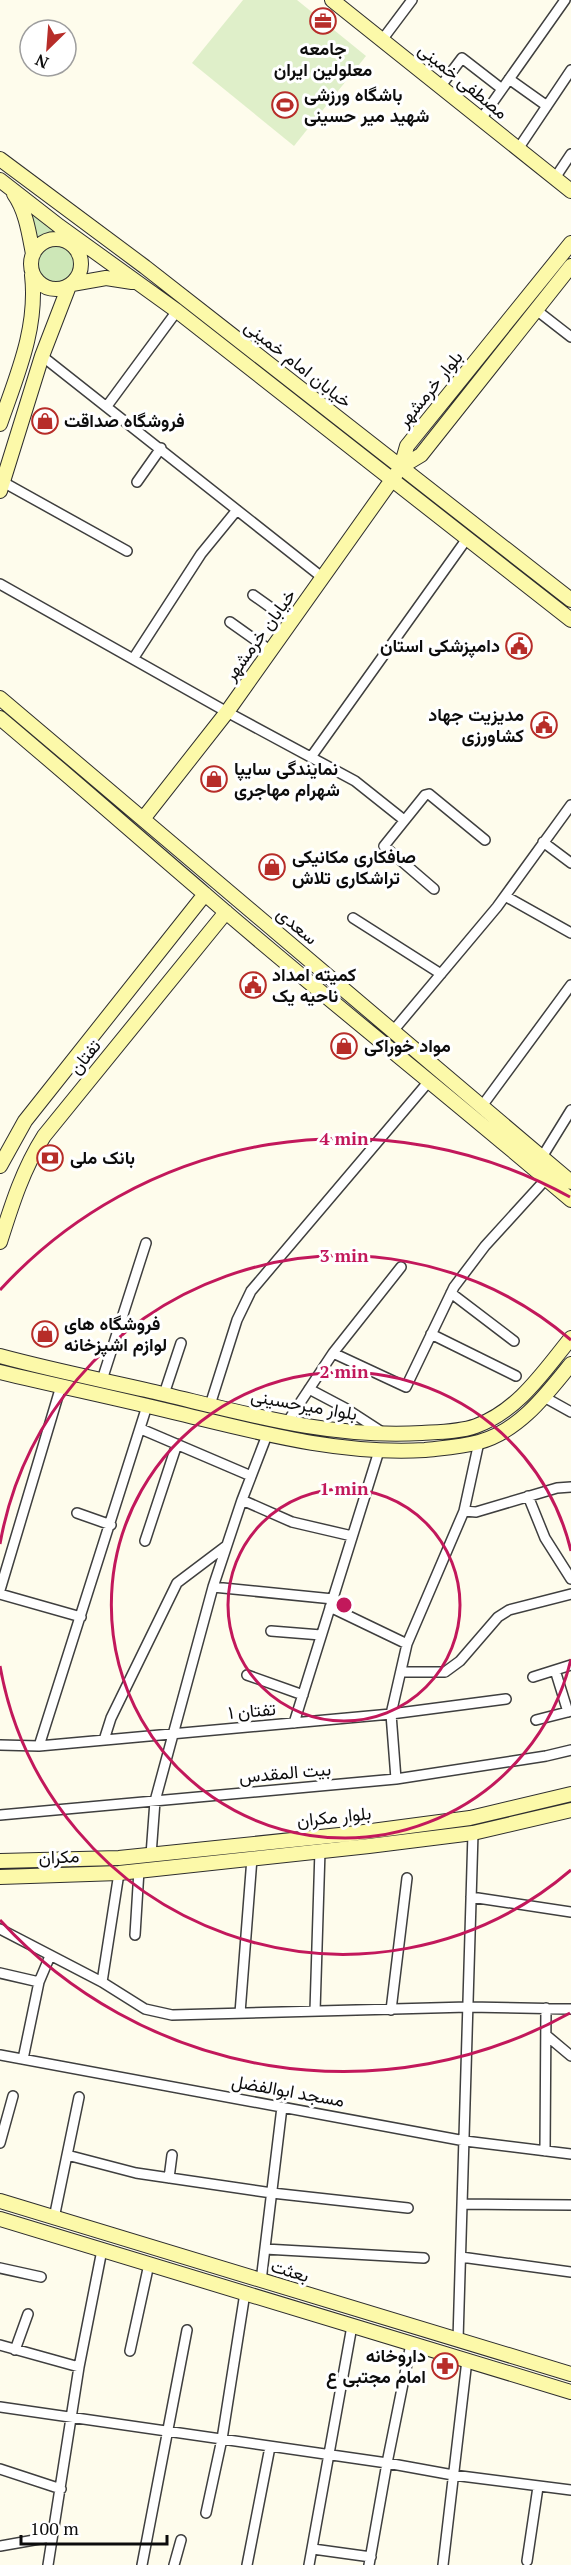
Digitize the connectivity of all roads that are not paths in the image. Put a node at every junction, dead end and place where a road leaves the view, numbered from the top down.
1 (332, 0) edge
2 (412, 0) edge
3 (565, 0) edge
4 (382, 40) junction
5 (571, 70) edge
6 (509, 79) junction
7 (440, 87) junction
8 (502, 89) junction
9 (547, 106) junction
10 (481, 119) junction
11 (518, 149) junction
12 (571, 154) edge
13 (0, 159) edge
14 (28, 180) junction
15 (5, 184) edge
16 (565, 186) edge
17 (59, 226) junction
18 (110, 240) junction
19 (571, 243) edge
20 (75, 244) junction
21 (33, 254) junction
22 (571, 266) edge
23 (32, 273) junction
24 (138, 284) junction
25 (71, 285) junction
26 (535, 309) junction
27 (177, 311) junction
28 (571, 337) edge
29 (42, 356) junction
30 (107, 406) junction
31 (0, 424) edge
32 (161, 448) junction
33 (401, 467) junction
34 (392, 481) junction
35 (137, 482) dead end
36 (1, 487) edge
37 (237, 510) junction
38 (465, 540) junction
39 (127, 551) dead end
40 (323, 578) junction
41 (0, 584) edge
42 (253, 595) dead end
43 (570, 597) edge
44 (571, 620) edge
45 (230, 622) dead end
46 (291, 622) junction
47 (271, 651) junction
48 (133, 659) junction
49 (0, 698) edge
50 (227, 712) junction
51 (0, 718) edge
52 (311, 757) junction
53 (571, 805) edge
54 (143, 819) junction
55 (404, 820) junction
56 (485, 840) dead end
57 (543, 842) junction
58 (571, 863) edge
59 (434, 889) dead end
60 (205, 894) junction
61 (505, 896) junction
62 (226, 912) junction
63 (353, 918) dead end
64 (571, 933) edge
65 (441, 974) junction
66 (571, 985) edge
67 (393, 1031) junction
68 (430, 1080) junction
69 (482, 1106) junction
70 (571, 1110) edge
71 (3, 1149) edge
72 (542, 1157) junction
73 (28, 1161) junction
74 (0, 1166) edge
75 (546, 1179) junction
76 (571, 1182) edge
77 (571, 1200) edge
78 (0, 1242) edge
79 (146, 1243) dead end
80 (401, 1267) dead end
81 (451, 1293) junction
82 (431, 1334) junction
83 (571, 1338) edge
84 (514, 1341) dead end
85 (181, 1343) dead end
86 (333, 1353) junction
87 (0, 1356) edge
88 (571, 1364) edge
89 (0, 1372) edge
90 (516, 1376) dead end
91 (102, 1380) junction
92 (61, 1386) junction
93 (309, 1389) junction
94 (164, 1394) junction
95 (544, 1397) junction
96 (210, 1405) junction
97 (147, 1406) junction
98 (571, 1412) edge
99 (286, 1424) junction
100 (141, 1429) junction
101 (267, 1435) junction
102 (386, 1435) junction
103 (479, 1442) junction
104 (177, 1444) junction
105 (379, 1451) junction
106 (251, 1476) junction
107 (571, 1487) edge
108 (528, 1496) junction
109 (242, 1500) junction
110 (464, 1511) junction
111 (76, 1513) dead end
112 (111, 1525) junction
113 (352, 1536) junction
114 (145, 1540) dead end
115 (226, 1546) junction
116 (571, 1579) edge
117 (213, 1587) junction
118 (0, 1592) edge
119 (571, 1594) edge
120 (331, 1603) junction
121 (81, 1617) junction
122 (271, 1631) dead end
123 (321, 1635) junction
124 (407, 1644) junction
125 (571, 1665) edge
126 (555, 1670) junction
127 (401, 1672) junction
128 (247, 1675) dead end
129 (533, 1677) dead end
130 (303, 1695) junction
131 (506, 1699) dead end
132 (569, 1712) edge
133 (392, 1714) junction
134 (536, 1720) dead end
135 (294, 1723) junction
136 (173, 1734) junction
137 (104, 1740) junction
138 (0, 1745) edge
139 (39, 1746) junction
140 (571, 1750) edge
141 (396, 1779) junction
142 (571, 1794) edge
143 (155, 1801) junction
144 (571, 1810) edge
145 (0, 1815) edge
146 (473, 1833) junction
147 (272, 1848) junction
148 (320, 1850) junction
149 (151, 1855) junction
150 (252, 1858) junction
151 (99, 1859) joint
152 (0, 1861) edge
153 (139, 1870) junction
154 (119, 1872) junction
155 (0, 1876) edge
156 (407, 1878) dead end
157 (471, 1897) junction
158 (571, 1912) edge
159 (0, 1929) edge
160 (135, 1935) dead end
161 (50, 1956) junction
162 (0, 1973) edge
163 (39, 1982) junction
164 (102, 1982) junction
165 (468, 2007) junction
166 (546, 2008) junction
167 (571, 2009) edge
168 (391, 2010) junction
169 (315, 2011) junction
170 (240, 2013) junction
171 (546, 2035) junction
172 (0, 2055) edge
173 (571, 2056) edge
174 (23, 2059) junction
175 (13, 2096) dead end
176 (79, 2097) dead end
177 (282, 2107) junction
178 (465, 2141) junction
179 (0, 2143) edge
180 (545, 2151) junction
181 (571, 2154) edge
182 (67, 2155) junction
183 (172, 2155) dead end
184 (169, 2178) junction
185 (272, 2193) junction
186 (0, 2201) edge
187 (463, 2204) junction
188 (571, 2205) edge
189 (408, 2208) dead end
190 (54, 2218) junction
191 (0, 2219) edge
192 (128, 2240) junction
193 (265, 2249) junction
194 (102, 2250) junction
195 (124, 2257) junction
196 (461, 2257) junction
197 (424, 2258) dead end
198 (149, 2264) junction
199 (0, 2268) edge
200 (571, 2272) edge
201 (41, 2277) dead end
202 (261, 2281) junction
203 (244, 2293) junction
204 (28, 2314) dead end
205 (352, 2326) junction
206 (187, 2330) dead end
207 (458, 2340) junction
208 (411, 2344) junction
209 (0, 2345) edge
210 (15, 2349) junction
211 (129, 2351) dead end
212 (467, 2360) junction
213 (79, 2367) junction
214 (571, 2374) edge
215 (571, 2392) edge
216 (0, 2407) edge
217 (70, 2419) junction
218 (166, 2432) junction
219 (222, 2439) junction
220 (270, 2447) junction
221 (328, 2456) junction
222 (387, 2463) junction
223 (0, 2469) edge
224 (453, 2475) junction
225 (538, 2487) junction
226 (61, 2489) junction
227 (571, 2490) edge
228 (206, 2513) dead end
229 (51, 2537) junction
230 (181, 2540) dead end
231 (0, 2546) edge
232 (313, 2549) junction
233 (370, 2561) edge
234 (526, 2561) dead end
235 (48, 2565) edge
236 (141, 2565) edge
237 (174, 2565) edge
238 (247, 2565) edge
239 (309, 2565) edge
240 (442, 2565) edge

1 - 4 main road, مصطفی خمینی
2 - 4 street
3 - 6 street
4 - 7 main road, مصطفی خمینی
5 - 9 street
6 - 8 street
6 - 9 street
7 - 8 street
7 - 10 main road, مصطفی خمینی
8 - 10 street
9 - 11 street
10 - 11 main road, مصطفی خمینی
11 - 16 main road, مصطفی خمینی
12 - 16 street
13 - 14 main road, خیابان امام خمینی
14 - 17 main road
14 - 18 main road, خیابان امام خمینی
15 - 17 main road
15 - 21 main road
17 - 20 main road
18 - 20 main road
18 - 33 main road, خیابان امام خمینی
19 - 33 main road, بلوار خرمشهر
20 - 21 main road
20 - 24 main road, خیابان امام خمینی
20 - 25 main road
21 - 23 main road
22 - 26 main road, بلوار خرمشهر
23 - 25 main road
23 - 31 main road
24 - 25 main road
24 - 27 main road, خیابان امام خمینی
25 - 29 main road
26 - 28 street
26 - 33 main road, بلوار خرمشهر
27 - 30 street
27 - 34 main road, خیابان امام خمینی
29 - 30 street
29 - 36 main road
30 - 32 street
32 - 35 street
32 - 37 street
33 - 34 main road, خیابان خرمشهر
33 - 43 main road, خیابان امام خمینی
34 - 38 main road, خیابان امام خمینی
34 - 40 main road, خیابان خرمشهر
36 - 39 street
37 - 40 street
37 - 48 street
38 - 44 main road, خیابان امام خمینی
38 - 52 street
40 - 46 main road, خیابان خرمشهر
41 - 48 street
42 - 46 street
45 - 47 street
46 - 47 main road, خیابان خرمشهر
47 - 50 main road, خیابان خرمشهر
48 - 50 street
49 - 54 main road, سعدی
50 - 52 street
50 - 54 main road, خیابان خرمشهر
51 - 60 main road, سعدی
52 - 55 street
53 - 57 street
54 - 67 main road, سعدی
55 - 56 street
55 - 59 street
57 - 58 street
57 - 61 street
60 - 62 main road, سعدی
60 - 71 main road, تفتان
61 - 64 street
61 - 65 street
62 - 68 main road, سعدی
62 - 73 main road, تفتان
63 - 65 street
65 - 67 street
66 - 69 street
67 - 69 main road, سعدی
68 - 75 main road, سعدی
68 - 96 street
69 - 72 main road, سعدی
70 - 72 street
71 - 73 main road
71 - 74 main road, تفتان
72 - 76 main road, سعدی
73 - 78 main road, تفتان
75 - 77 main road, سعدی
75 - 81 street
79 - 91 street
80 - 86 street
81 - 82 street
81 - 84 street
82 - 86 street
82 - 90 street
83 - 102 main road, بلوار میرحسینی
85 - 94 street
86 - 93 street
87 - 91 main road, بلوار میرحسینی
88 - 95 main road, بلوار میرحسینی
89 - 92 main road, بلوار میرحسینی
91 - 94 main road, بلوار میرحسینی
92 - 97 main road, بلوار میرحسینی
92 - 118 street
93 - 99 street
93 - 102 street
94 - 96 main road, بلوار میرحسینی
95 - 98 street
95 - 103 main road, بلوار میرحسینی
96 - 99 main road, بلوار میرحسینی
97 - 100 street
97 - 101 main road, بلوار میرحسینی
99 - 102 main road, بلوار میرحسینی
100 - 104 street
100 - 112 street
101 - 105 main road, بلوار میرحسینی
101 - 106 street
103 - 105 main road, بلوار میرحسینی
103 - 110 street
104 - 106 street
104 - 114 street
105 - 113 street
106 - 109 street
107 - 108 street
108 - 110 street
108 - 116 street
109 - 113 street
109 - 115 street
110 - 124 street
111 - 112 street
112 - 121 street
113 - 120 street
115 - 117 street
115 - 137 street
117 - 120 street
117 - 136 street
118 - 121 street
119 - 127 street
120 - 123 street
120 - 124 street
121 - 139 street
122 - 123 street
123 - 130 street
124 - 127 street
125 - 126 street
126 - 129 street
126 - 132 street
127 - 133 street
128 - 130 street
130 - 135 street
131 - 133 street, تفتان ۱
132 - 134 street
133 - 135 street, تفتان ۱
133 - 141 street
135 - 136 street, تفتان ۱
136 - 137 street, تفتان ۱
136 - 143 street
137 - 139 street, تفتان ۱
138 - 139 street, تفتان ۱
140 - 141 street, بیت المقدس
141 - 143 street, بیت المقدس
142 - 147 main road, بلوار مکران
143 - 145 street, بیت المقدس
143 - 149 street
144 - 146 main road, بلوار مکران
146 - 148 main road, بلوار مکران
146 - 157 street
147 - 148 main road, بلوار مکران
147 - 149 main road, بلوار مکران
147 - 150 main road, بلوار مکران
148 - 169 street
149 - 151 main road, بلوار مکران
150 - 153 main road, بلوار مکران
150 - 170 street
151 - 152 main road, مکران
153 - 154 main road, بلوار مکران
153 - 160 street
154 - 155 main road, مکران
154 - 164 street
156 - 168 street
157 - 158 street
157 - 165 street
159 - 161 street
161 - 163 street
161 - 164 street
162 - 163 street
163 - 174 street
164 - 170 street
165 - 166 street
165 - 168 street
165 - 178 street
166 - 167 street
166 - 171 street
168 - 169 street
169 - 170 street
171 - 173 street
171 - 180 street
172 - 174 street, مسجد ابوالفضل
174 - 177 street, مسجد ابوالفضل
175 - 179 street
176 - 182 street
177 - 178 street, مسجد ابوالفضل
177 - 185 street
178 - 180 street, مسجد ابوالفضل
178 - 187 street
180 - 181 street, مسجد ابوالفضل
182 - 184 street
182 - 190 street
183 - 184 street
184 - 185 street
185 - 189 street
185 - 193 street
186 - 190 main road, بعثت
187 - 188 street
187 - 196 street
190 - 192 main road, بعثت
191 - 194 main road, بعثت
192 - 195 main road
192 - 202 main road, بعثت
193 - 197 street
193 - 202 street
194 - 195 main road, بعثت
194 - 213 street
195 - 198 main road, بعثت
196 - 200 street
196 - 207 street
198 - 203 main road, بعثت
198 - 211 street
199 - 201 street
202 - 207 main road, بعثت
203 - 205 main road, بعثت
203 - 219 street
204 - 210 street
205 - 208 main road, بعثت
205 - 221 street
206 - 218 street
207 - 214 main road, بعثت
208 - 212 main road, بعثت
208 - 222 street
209 - 210 street
210 - 213 street
212 - 215 main road, بعثت
212 - 224 street
213 - 217 street
216 - 217 street
217 - 218 street
217 - 226 street
218 - 219 street
218 - 236 street
219 - 220 street
219 - 228 street
220 - 221 street
220 - 238 street
221 - 222 street
221 - 232 street
222 - 224 street
222 - 233 street
223 - 226 street
224 - 225 street
224 - 240 street
225 - 227 street
225 - 234 street
226 - 229 street
229 - 231 street
229 - 235 street
230 - 237 street
232 - 233 street
232 - 239 street

